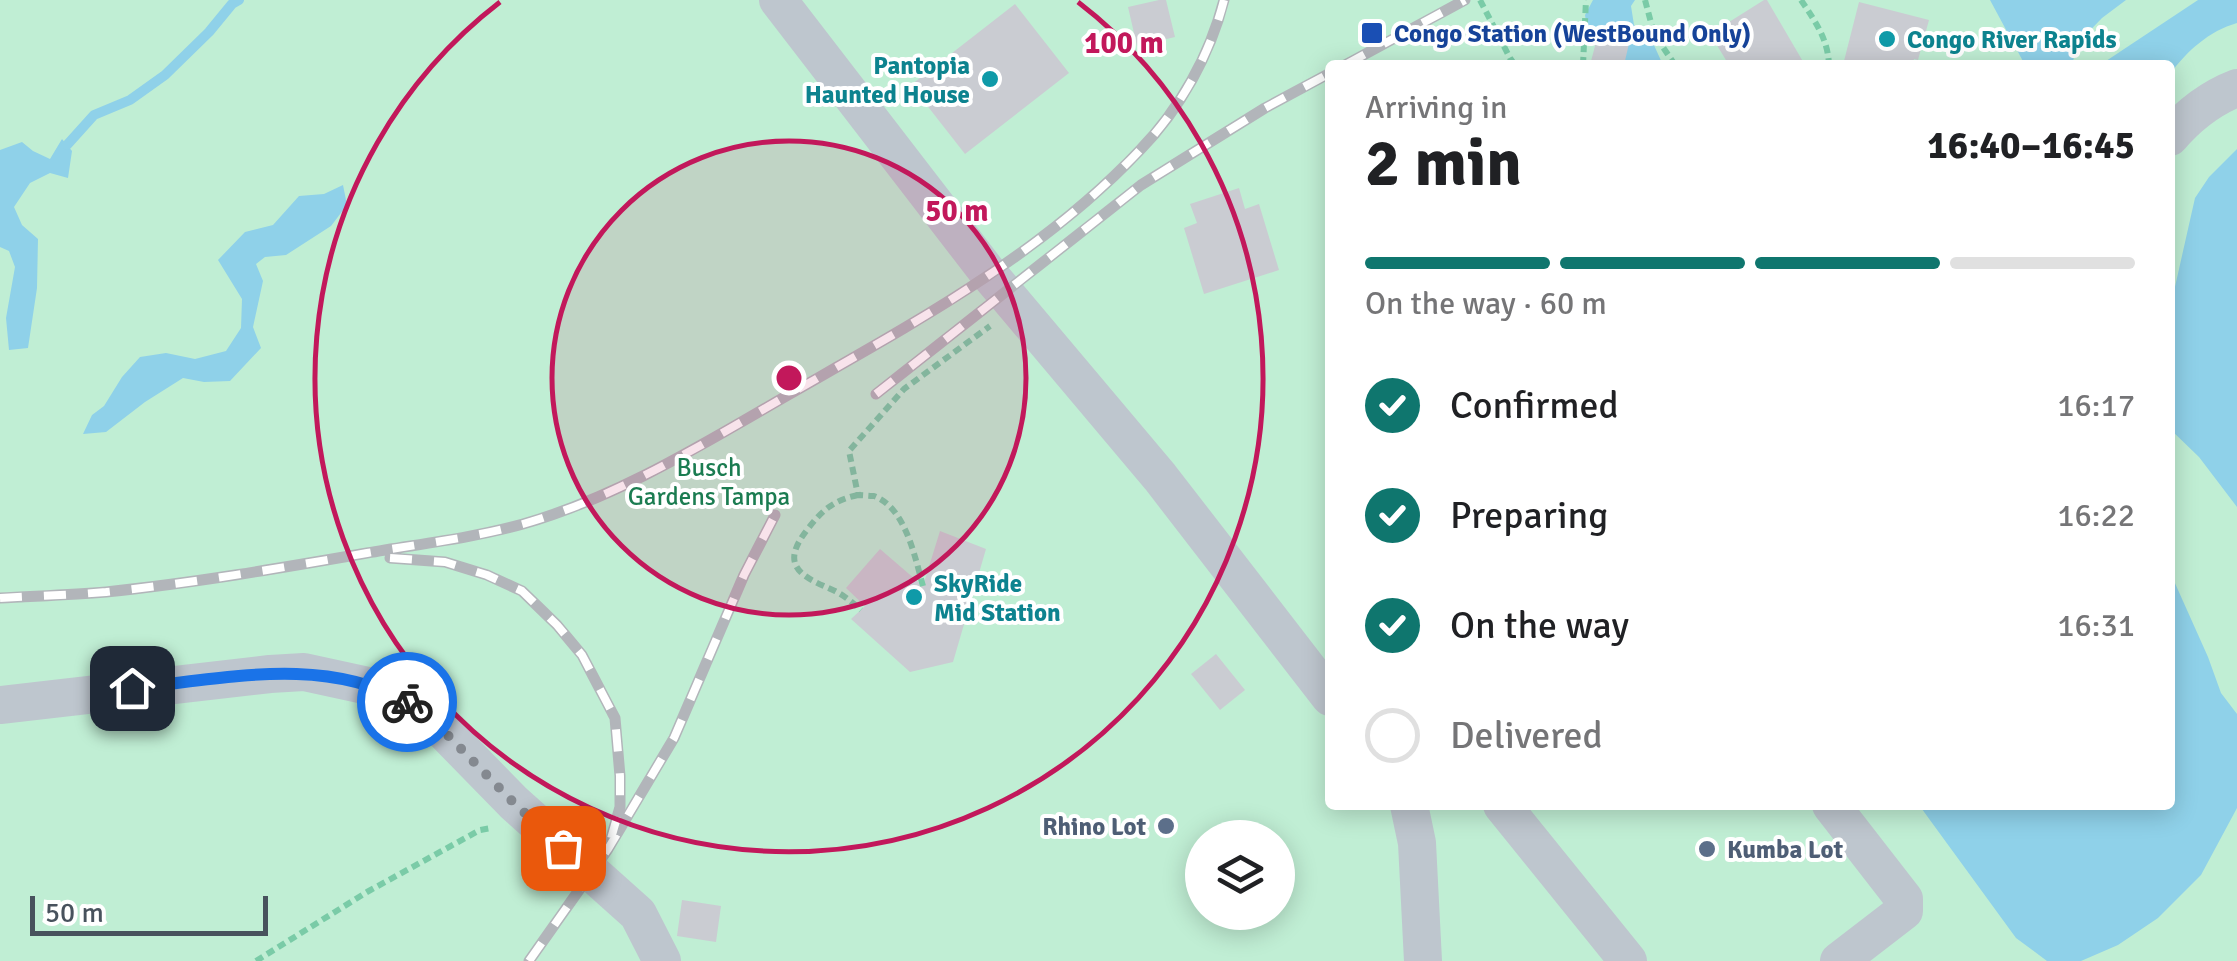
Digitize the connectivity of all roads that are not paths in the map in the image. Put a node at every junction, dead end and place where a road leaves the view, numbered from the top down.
1 (778, 0) edge
2 (2237, 88) edge
3 (2175, 131) edge
4 (1325, 691) edge
5 (0, 704) edge
6 (1409, 810) edge
7 (1506, 810) edge
8 (1834, 810) edge
9 (662, 961) edge
10 (1423, 961) edge
11 (1628, 961) edge
12 (1839, 961) edge

1 - 4 lane
2 - 3 lane
5 - 9 lane
6 - 10 lane
7 - 11 lane
8 - 12 lane

